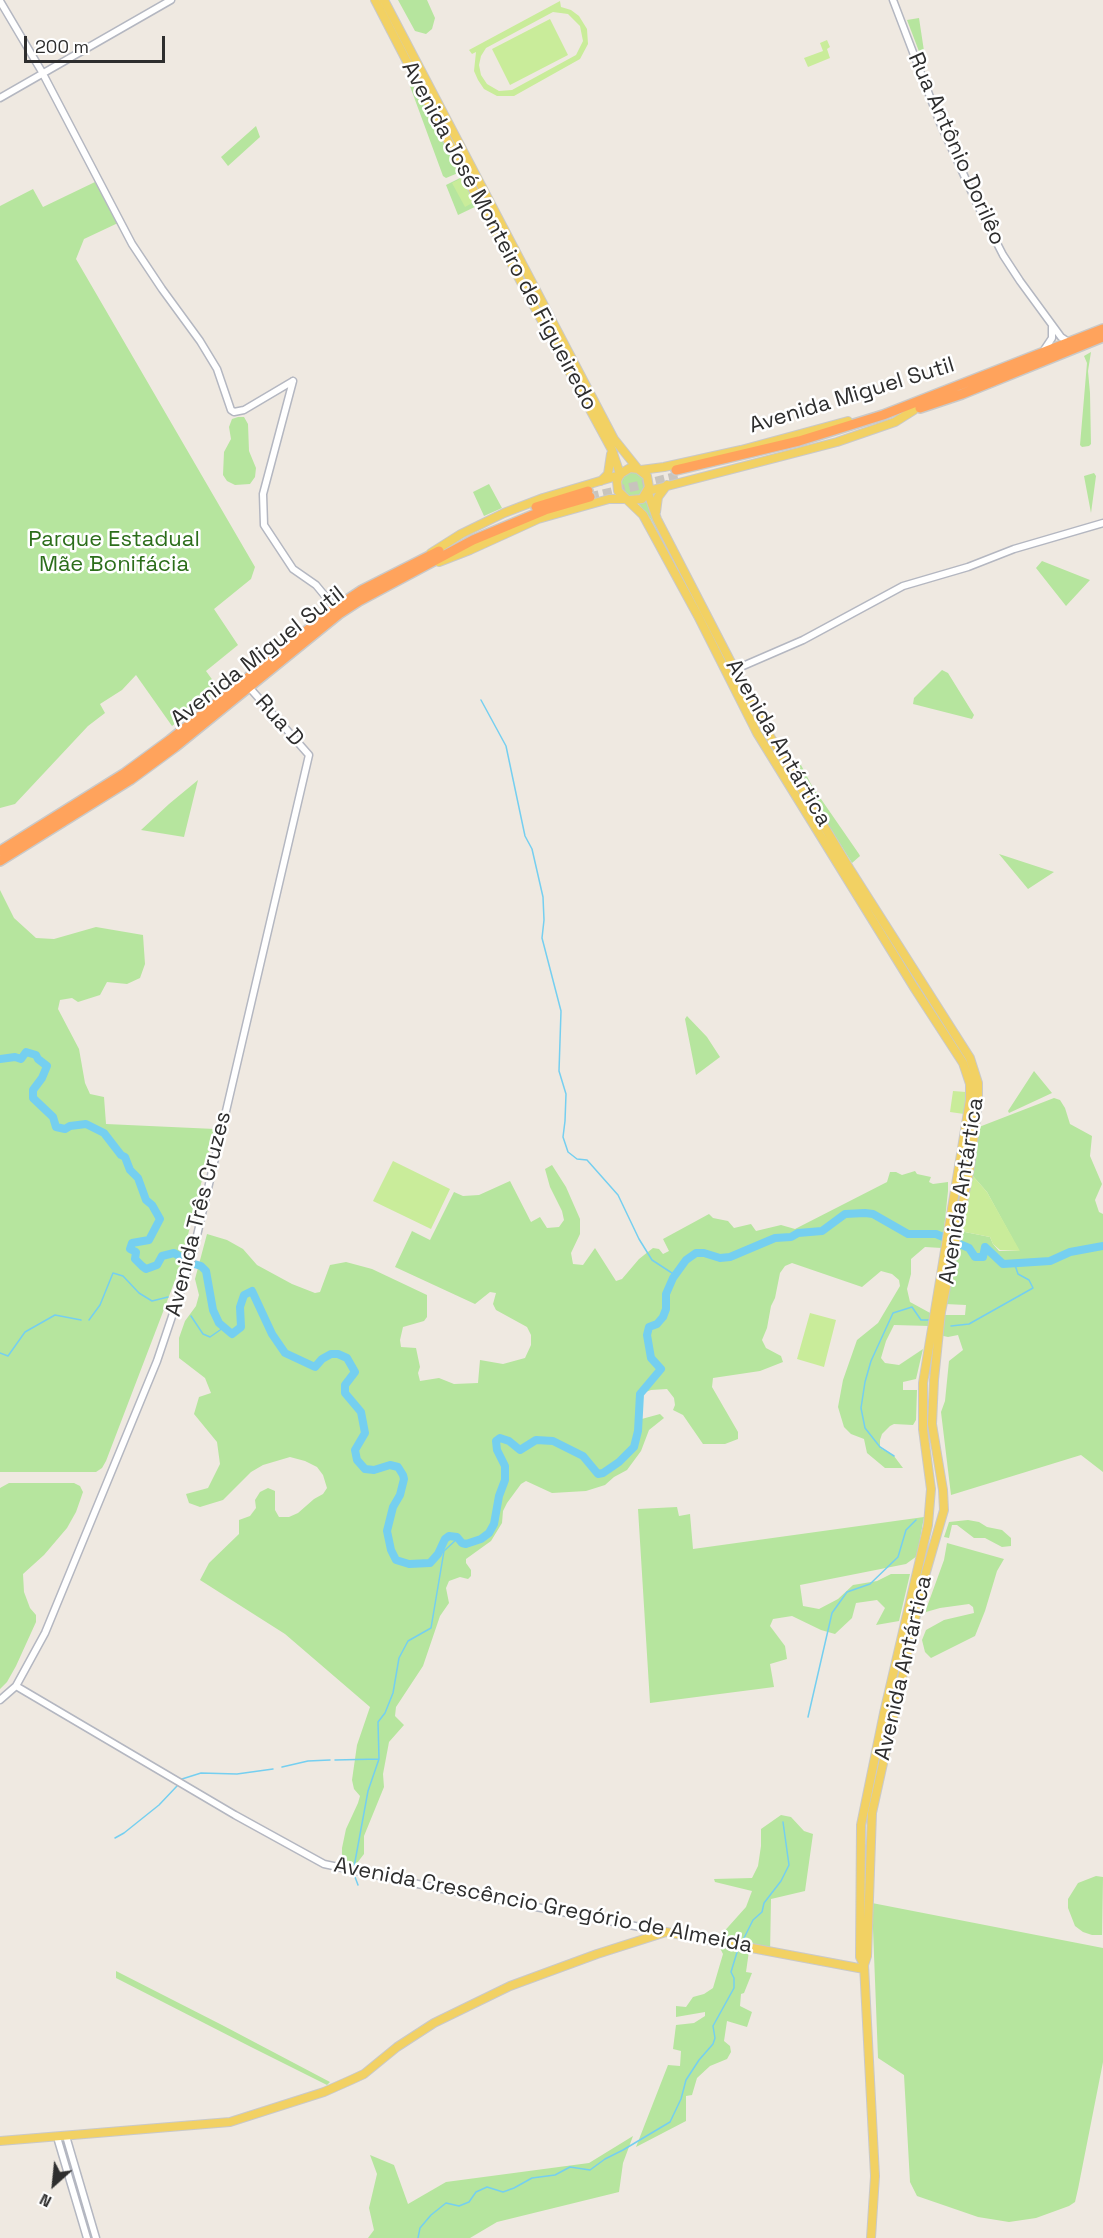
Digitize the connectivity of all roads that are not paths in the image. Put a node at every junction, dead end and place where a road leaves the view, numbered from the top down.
1 (171, 0) edge
2 (375, 0) edge
3 (384, 0) edge
4 (893, 0) edge
5 (0, 2) edge
6 (42, 72) junction
7 (0, 98) edge
8 (1049, 321) junction
9 (1103, 329) edge
10 (1103, 338) edge
11 (1070, 343) junction
12 (1038, 355) junction
13 (924, 399) junction
14 (914, 410) junction
15 (612, 450) junction
16 (640, 469) junction
17 (620, 474) junction
18 (599, 482) junction
19 (668, 484) junction
20 (648, 492) junction
21 (589, 494) tunnel mouth
22 (627, 500) junction
23 (657, 519) junction
24 (1103, 523) edge
25 (422, 564) junction
26 (335, 608) junction
27 (736, 669) junction
28 (248, 686) junction
29 (309, 755) joint
30 (0, 851) edge
31 (0, 861) edge
32 (867, 903) junction
33 (966, 1124) junction
34 (976, 1124) junction
35 (931, 1491) junction
36 (944, 1498) junction
37 (930, 1512) junction
38 (942, 1519) junction
39 (16, 1686) junction
40 (0, 1700) edge
41 (863, 1813) junction
42 (869, 1842) junction
43 (666, 1932) junction
44 (864, 1967) junction
45 (66, 2136) junction
46 (57, 2137) junction
47 (0, 2141) edge
48 (87, 2238) edge
49 (96, 2238) edge
50 (871, 2238) edge

1 - 6 street
2 - 15 main road, Avenida José Monteiro de Figueiredo
3 - 16 main road, Avenida José Monteiro de Figueiredo
4 - 8 street, Rua Antônio Dorilêo
5 - 6 street
6 - 7 street
6 - 26 street
8 - 11 street, Rua Antônio Dorilêo
8 - 12 street
9 - 11 highway, Avenida Miguel Sutil
10 - 14 highway, Avenida Miguel Sutil
11 - 12 highway, Avenida Miguel Sutil
12 - 13 highway, Avenida Miguel Sutil
13 - 14 highway
13 - 16 main road, Avenida Miguel Sutil
14 - 19 main road, Avenida Miguel Sutil
15 - 17 main road, Avenida José Monteiro de Figueiredo
15 - 18 main road
16 - 17 main road
16 - 20 main road
17 - 18 main road, Avenida Miguel Sutil
17 - 22 main road
18 - 25 main road, Avenida Miguel Sutil
19 - 20 main road, Avenida Miguel Sutil
19 - 23 main road
20 - 22 main road
20 - 23 main road, Avenida Antártica
21 - 25 highway
22 - 25 main road, Avenida Miguel Sutil
22 - 32 main road, Avenida Antártica
23 - 27 main road, Avenida Antártica
24 - 27 street
25 - 26 highway, Avenida Miguel Sutil
25 - 28 highway, Avenida Miguel Sutil
26 - 30 highway, Avenida Miguel Sutil
27 - 32 main road, Avenida Antártica
28 - 29 street, Rua D
28 - 31 highway, Avenida Miguel Sutil
29 - 39 street, Avenida Três Cruzes
32 - 33 main road, Avenida Antártica
32 - 34 main road, Avenida Antártica
33 - 34 main road
33 - 35 main road, Avenida Antártica
34 - 36 main road, Avenida Antártica
35 - 36 main road
35 - 37 main road, Avenida Antártica
36 - 38 main road, Avenida Antártica
37 - 38 main road
37 - 41 main road, Avenida Antártica
38 - 42 main road, Avenida Antártica
39 - 40 street
39 - 43 street, Avenida Crescêncio Gregório de Almeida
41 - 42 main road
41 - 44 main road, Avenida Antártica
42 - 44 main road, Avenida Antártica
43 - 44 main road, Avenida Crescêncio Gregório de Almeida
43 - 45 main road
44 - 50 main road, Avenida Antártica
45 - 46 main road
45 - 49 street
46 - 47 main road
46 - 48 street

